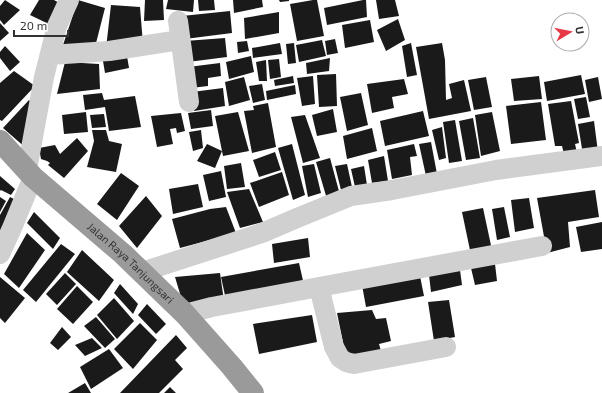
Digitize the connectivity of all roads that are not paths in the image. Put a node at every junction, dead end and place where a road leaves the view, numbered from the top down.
1 (69, 0) edge
2 (50, 54) junction
3 (189, 102) dead end
4 (0, 141) edge
5 (602, 156) edge
6 (30, 173) junction
7 (542, 246) dead end
8 (0, 254) edge
9 (142, 272) junction
10 (319, 287) junction
11 (185, 314) junction
12 (446, 347) dead end
13 (253, 393) edge

1 - 2 street
2 - 3 street
2 - 6 street
4 - 6 highway, Jalan Raya Tanjungsari
5 - 9 street
6 - 8 street
6 - 9 highway, Jalan Raya Tanjungsari
7 - 10 street
9 - 11 highway, Jalan Raya Tanjungsari
10 - 11 street
10 - 12 street
11 - 13 highway, Jalan Raya Tanjungsari

